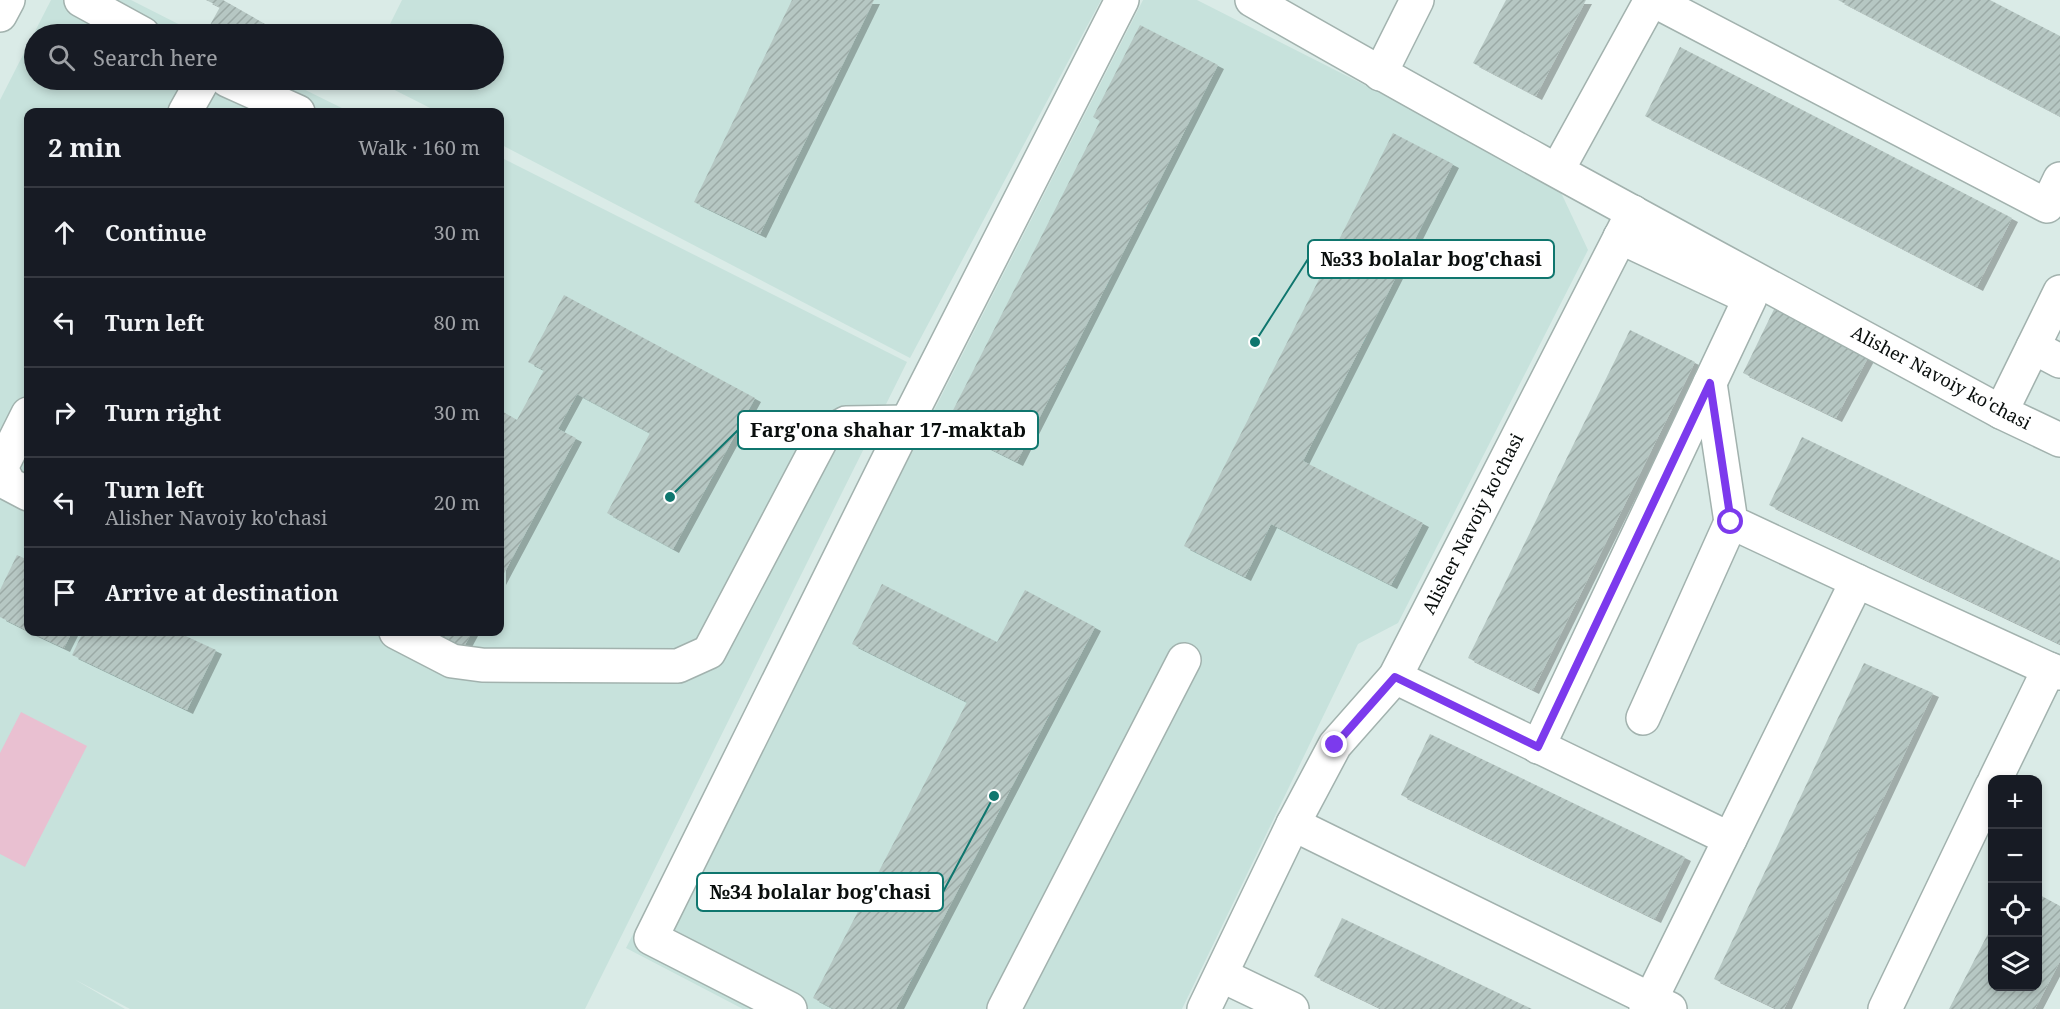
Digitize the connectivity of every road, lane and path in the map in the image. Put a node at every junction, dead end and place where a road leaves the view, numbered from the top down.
1 (8, 0) edge
2 (81, 0) edge
3 (1122, 0) edge
4 (1252, 0) edge
5 (1417, 0) edge
6 (1652, 0) edge
7 (0, 15) edge
8 (125, 24) edge
9 (1380, 74) junction
10 (197, 90) edge
11 (249, 90) edge
12 (187, 108) edge
13 (289, 108) edge
14 (1558, 170) junction
15 (2056, 203) edge
16 (1626, 225) junction
17 (2060, 292) edge
18 (2047, 354) edge
19 (1710, 383) junction
20 (2001, 412) junction
21 (24, 422) edge
22 (907, 422) junction
23 (2060, 440) edge
24 (24, 492) edge
25 (1731, 522) junction
26 (1857, 581) junction
27 (404, 636) edge
28 (1184, 660) dead end
29 (2054, 671) edge
30 (1395, 677) junction
31 (1643, 718) dead end
32 (1538, 747) junction
33 (1998, 775) edge
34 (1988, 794) edge
35 (1293, 824) junction
36 (1730, 839) junction
37 (1221, 975) junction
38 (1655, 1006) edge
39 (790, 1009) edge
40 (1004, 1009) edge
41 (1204, 1009) edge
42 (1292, 1009) edge
43 (1885, 1009) edge

1 - 7 street
2 - 8 street
3 - 22 street
4 - 9 street, Alisher Navoiy ko'chasi
5 - 9 street
6 - 14 street
6 - 15 street
9 - 14 street, Alisher Navoiy ko'chasi
10 - 12 street
11 - 13 street
14 - 16 street, Alisher Navoiy ko'chasi
16 - 19 street
16 - 20 street, Alisher Navoiy ko'chasi
16 - 30 street, Alisher Navoiy ko'chasi
17 - 18 street
18 - 20 street
19 - 25 street
19 - 32 street
20 - 23 street, Alisher Navoiy ko'chasi
21 - 24 street
22 - 27 street
22 - 39 street
25 - 26 street
25 - 31 street
26 - 29 street
26 - 36 street
28 - 40 street
29 - 33 street
30 - 32 street
30 - 35 street, Alisher Navoiy ko'chasi
32 - 36 street
34 - 43 street
35 - 37 street, Alisher Navoiy ko'chasi
35 - 38 street
36 - 38 street
37 - 41 street, Alisher Navoiy ko'chasi
37 - 42 street

